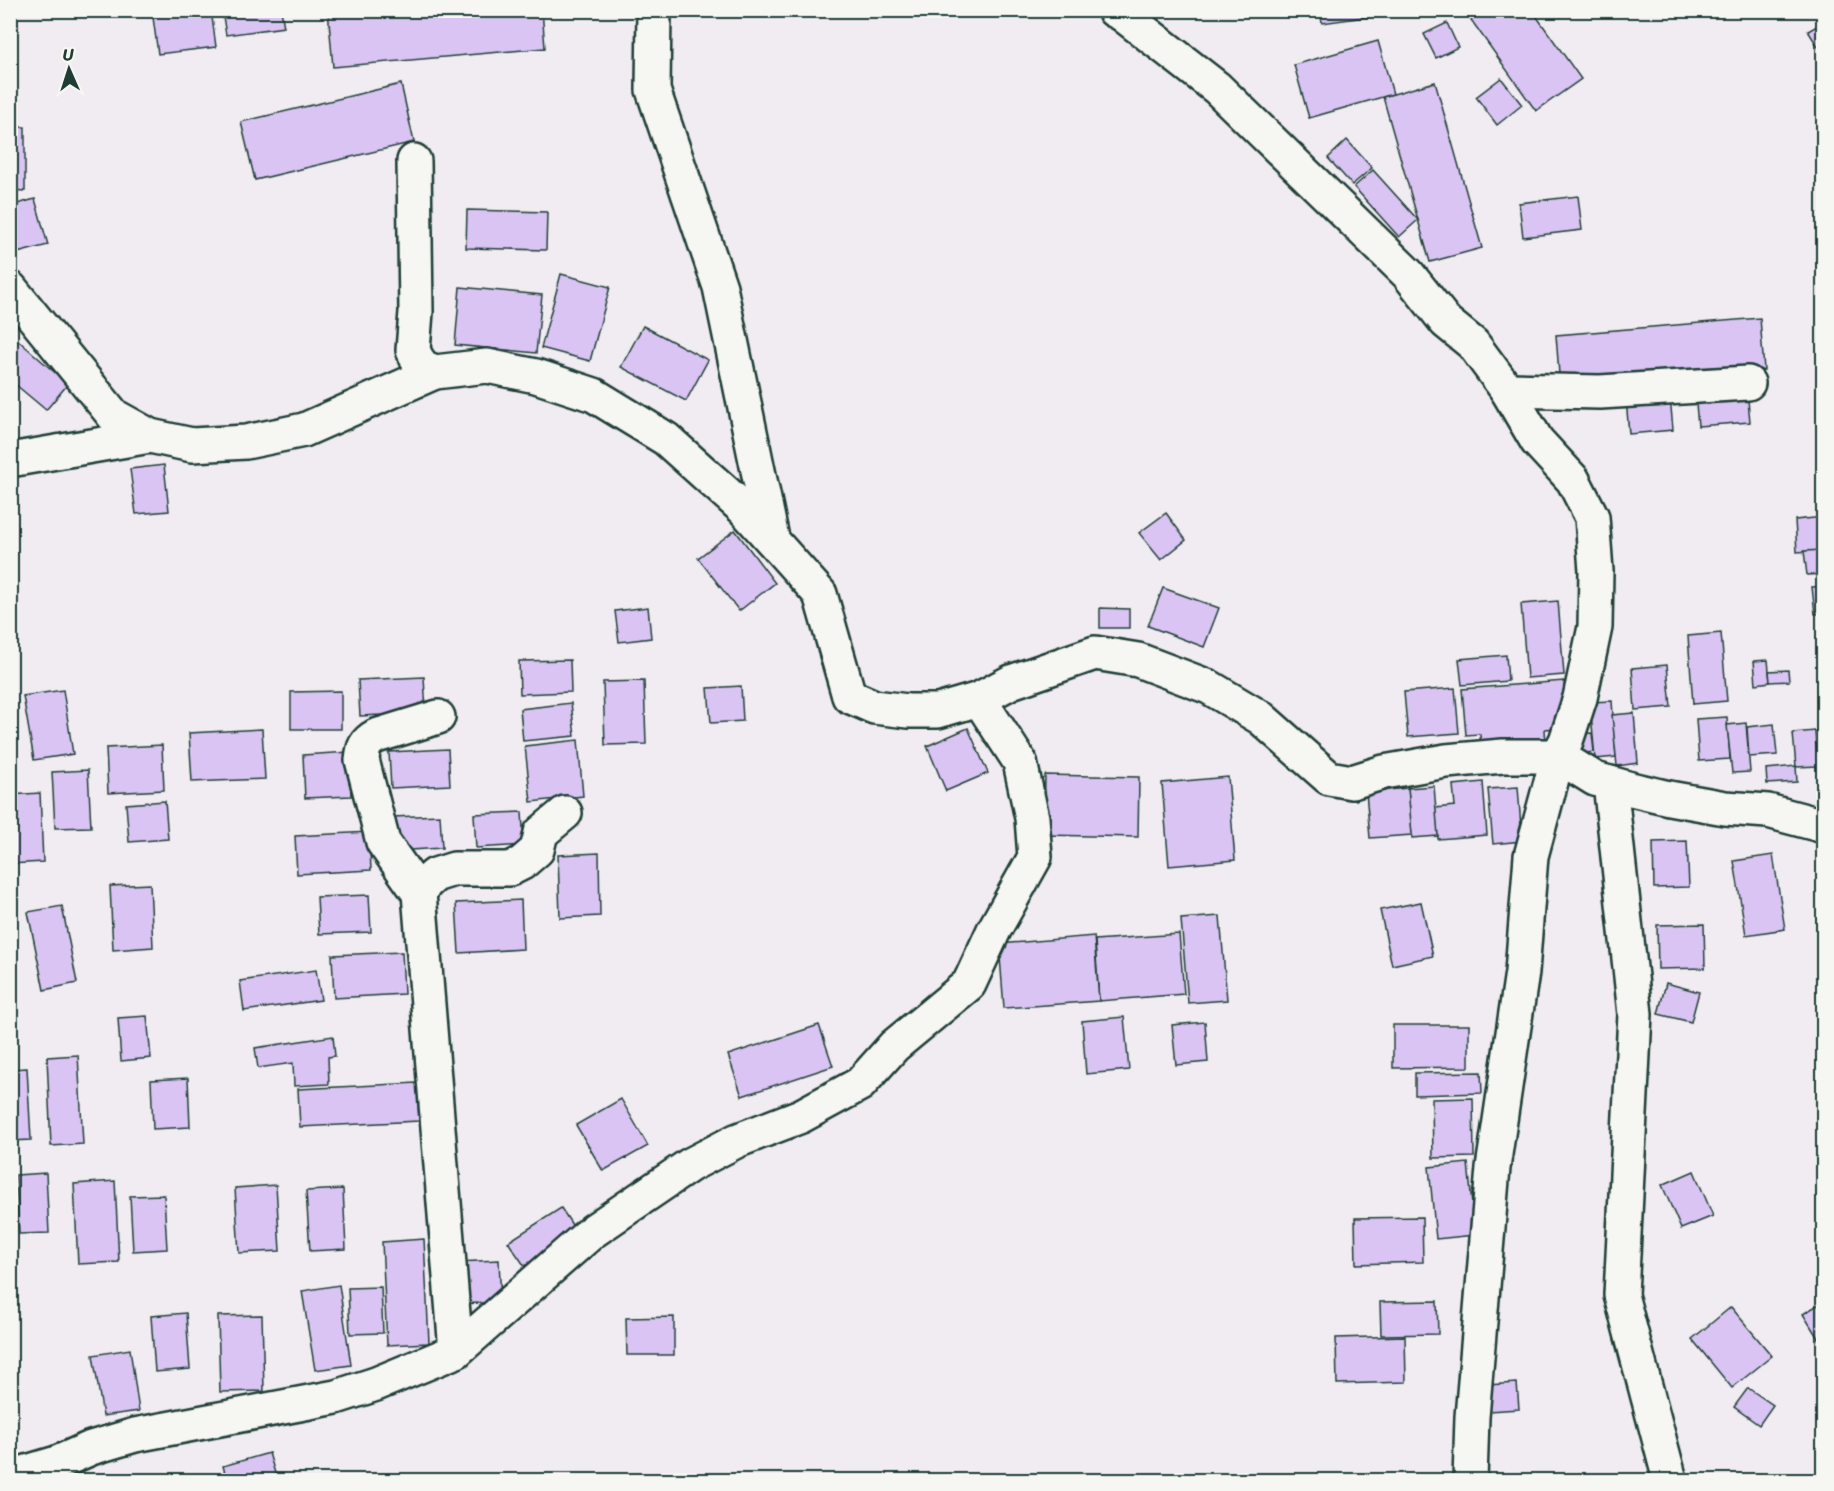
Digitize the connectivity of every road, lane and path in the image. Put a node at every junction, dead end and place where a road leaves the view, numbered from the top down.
1 (654, 10) edge
2 (1114, 10) edge
3 (414, 161) dead end
4 (10, 288) edge
5 (435, 372) junction
6 (1748, 383) dead end
7 (1507, 390) junction
8 (150, 436) junction
9 (10, 460) edge
10 (772, 541) junction
11 (979, 699) junction
12 (438, 717) dead end
13 (1558, 756) junction
14 (1610, 783) junction
15 (565, 813) dead end
16 (1824, 826) edge
17 (419, 893) junction
18 (456, 1351) junction
19 (10, 1477) edge
20 (1470, 1480) edge
21 (1670, 1480) edge

1 - 10 street
2 - 7 street
3 - 5 street
4 - 8 street
5 - 8 street
5 - 10 street
6 - 7 street
7 - 13 street
8 - 9 street
10 - 11 street
11 - 13 street
11 - 18 street
12 - 17 street
13 - 14 street
13 - 20 street
14 - 16 street
14 - 21 street
15 - 17 street
17 - 18 street
18 - 19 street

